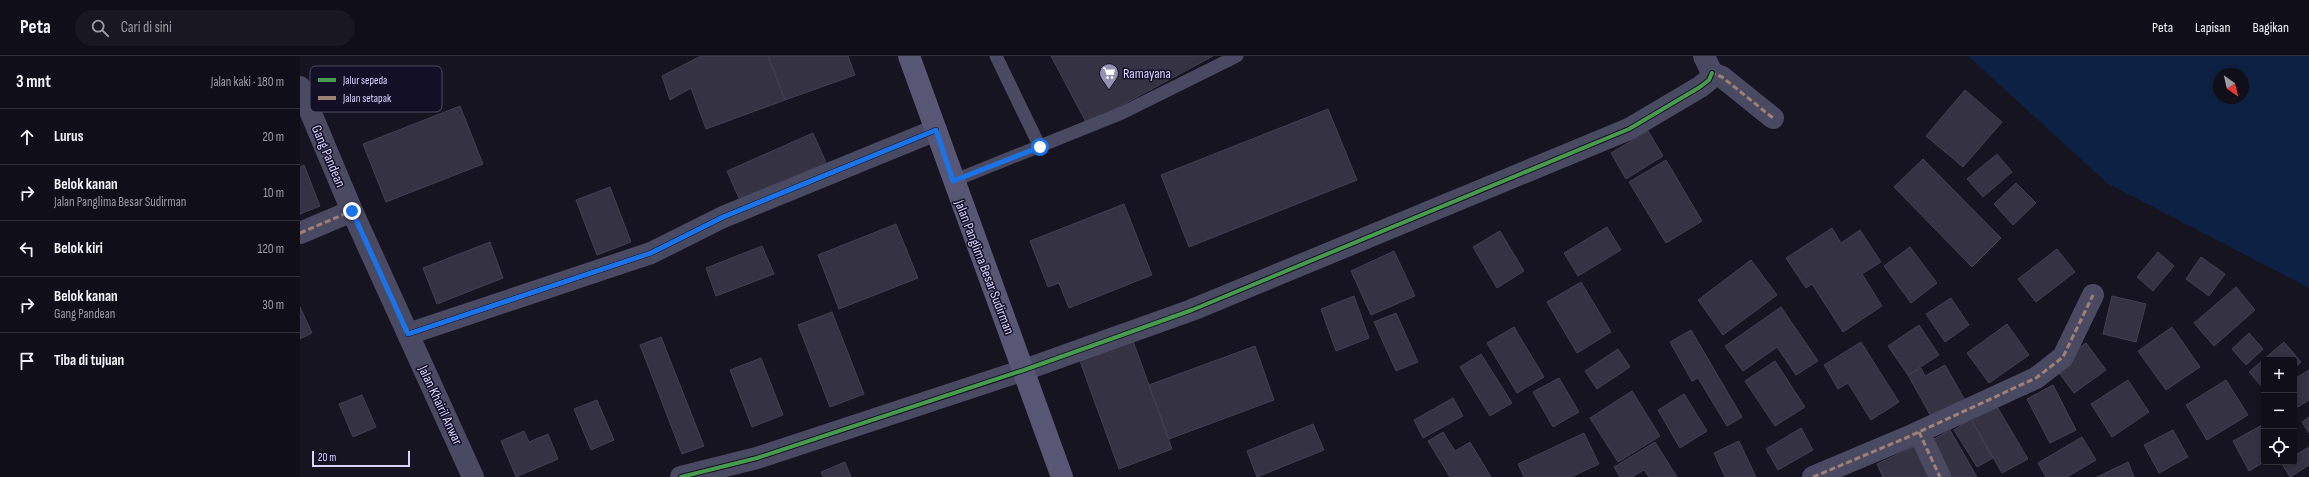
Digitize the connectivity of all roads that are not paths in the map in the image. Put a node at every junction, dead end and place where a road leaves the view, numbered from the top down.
1 (910, 56) edge
2 (996, 56) edge
3 (1237, 56) edge
4 (1708, 64) edge
5 (300, 87) edge
6 (310, 111) edge
7 (310, 112) edge
8 (1773, 118) dead end
9 (936, 130) junction
10 (1040, 147) junction
11 (953, 181) junction
12 (352, 211) junction
13 (300, 233) edge
14 (2094, 295) dead end
15 (408, 334) junction
16 (1024, 370) junction
17 (1918, 432) junction
18 (473, 477) edge
19 (681, 477) edge
20 (1062, 477) edge
21 (1813, 477) edge
22 (1940, 477) edge

1 - 9 main road, Jalan Panglima Besar Sudirman
2 - 10 lane
3 - 10 lane
4 - 8 street
4 - 16 street
5 - 6 street, Gang Pandean
7 - 12 street, Gang Pandean
9 - 11 main road, Jalan Panglima Besar Sudirman
9 - 15 street
10 - 11 lane
11 - 16 main road, Jalan Panglima Besar Sudirman
12 - 13 street
12 - 15 street, Gang Pandean
14 - 17 street
15 - 18 street, Jalan Khairil Anwar
16 - 19 street
16 - 20 main road, Jalan Panglima Besar Sudirman
17 - 21 street
17 - 22 street

